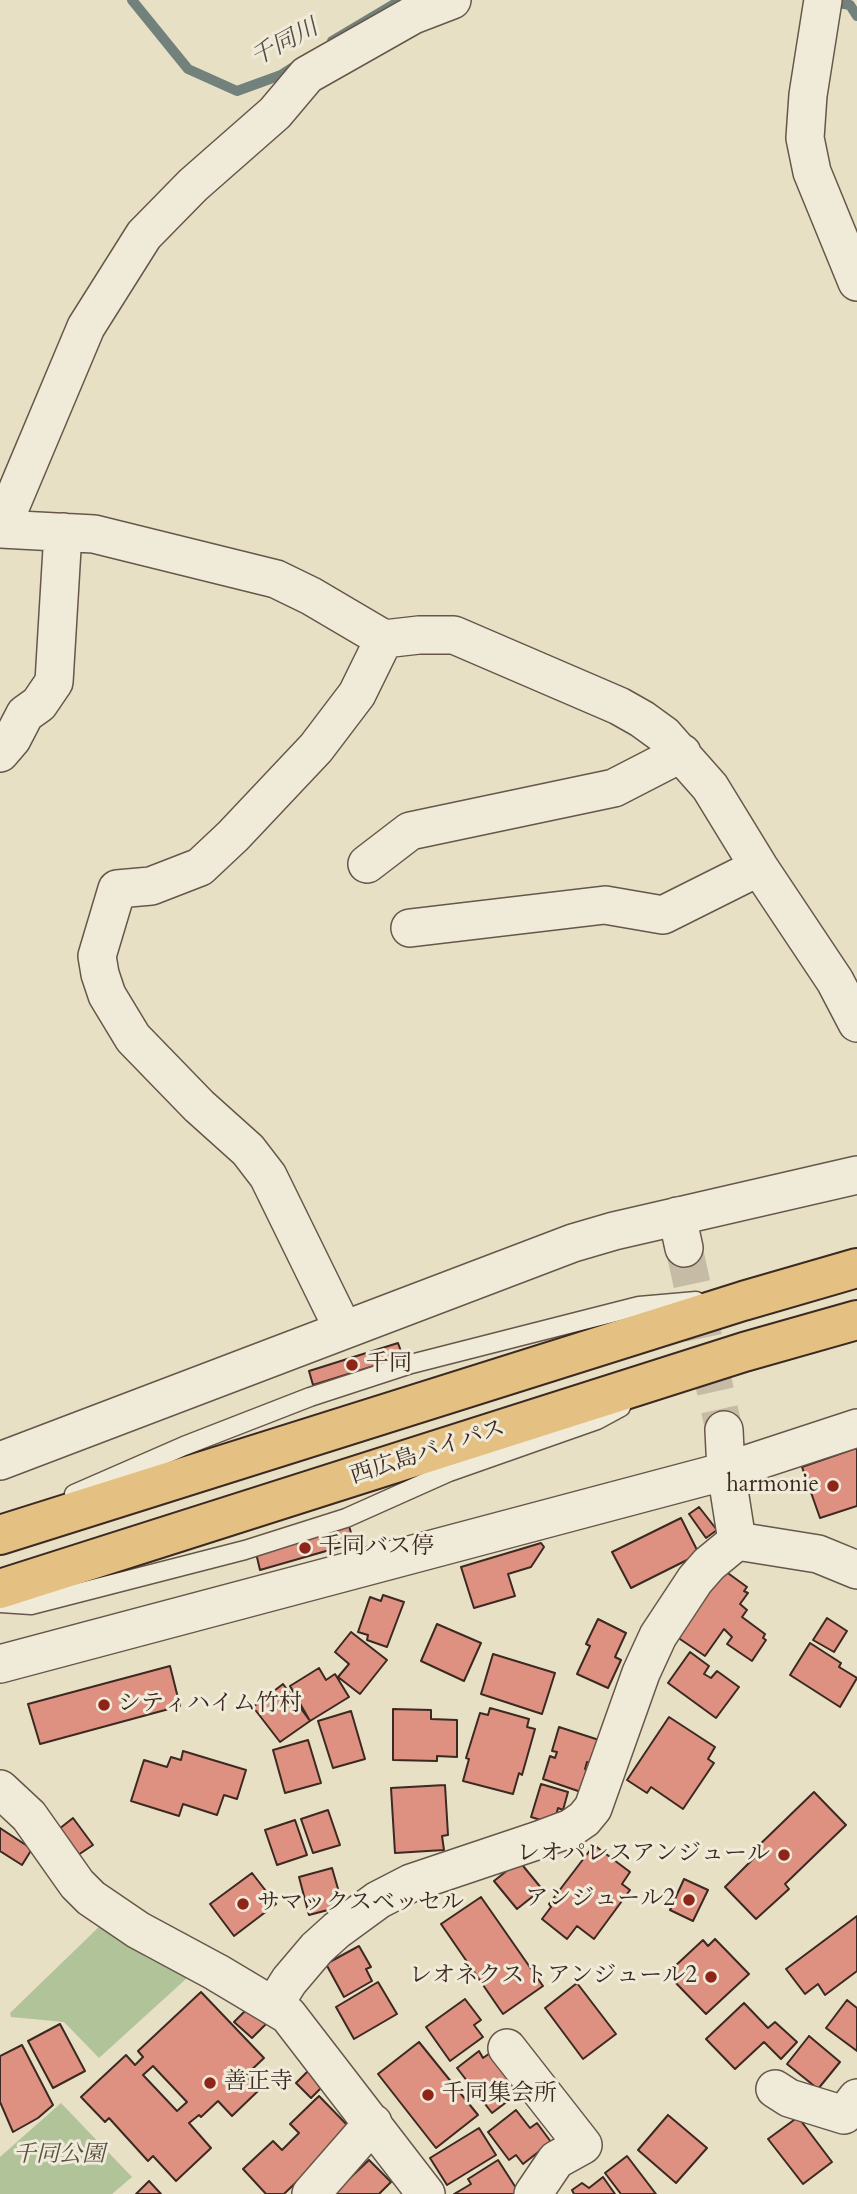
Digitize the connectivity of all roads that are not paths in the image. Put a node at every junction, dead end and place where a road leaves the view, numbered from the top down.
1 (452, 0) edge
2 (821, 11) edge
3 (857, 282) edge
4 (0, 529) edge
5 (63, 532) junction
6 (384, 639) junction
7 (0, 753) edge
8 (682, 753) junction
9 (367, 864) dead end
10 (759, 867) junction
11 (410, 928) dead end
12 (857, 1023) edge
13 (857, 1175) edge
14 (857, 1268) edge
15 (766, 1294) junction
16 (857, 1320) edge
17 (344, 1329) junction
18 (689, 1370) junction
19 (857, 1427) edge
20 (724, 1430) tunnel mouth
21 (0, 1461) edge
22 (726, 1471) junction
23 (0, 1526) edge
24 (0, 1535) edge
25 (737, 1541) junction
26 (857, 1570) edge
27 (0, 1589) edge
28 (0, 1603) edge
29 (0, 1664) edge
30 (0, 1789) edge
31 (274, 2005) junction
32 (507, 2048) dead end
33 (775, 2089) dead end
34 (857, 2098) edge
35 (373, 2123) junction
36 (311, 2194) edge
37 (426, 2194) edge
38 (533, 2194) edge

1 - 4 street
2 - 3 street
4 - 5 street
5 - 6 street
5 - 7 street
6 - 8 street
6 - 17 street
8 - 9 street
8 - 10 street
10 - 11 street
10 - 12 street
13 - 17 street
14 - 15 highway
15 - 23 lane
15 - 24 highway
16 - 18 highway, 西広島バイパス
17 - 21 street
18 - 27 highway, 西広島バイパス
18 - 28 lane
19 - 22 street
20 - 22 street
22 - 25 street
22 - 29 street
25 - 26 street
25 - 31 street
30 - 31 street
31 - 35 street
32 - 38 street
33 - 34 street
35 - 36 street
35 - 37 street

